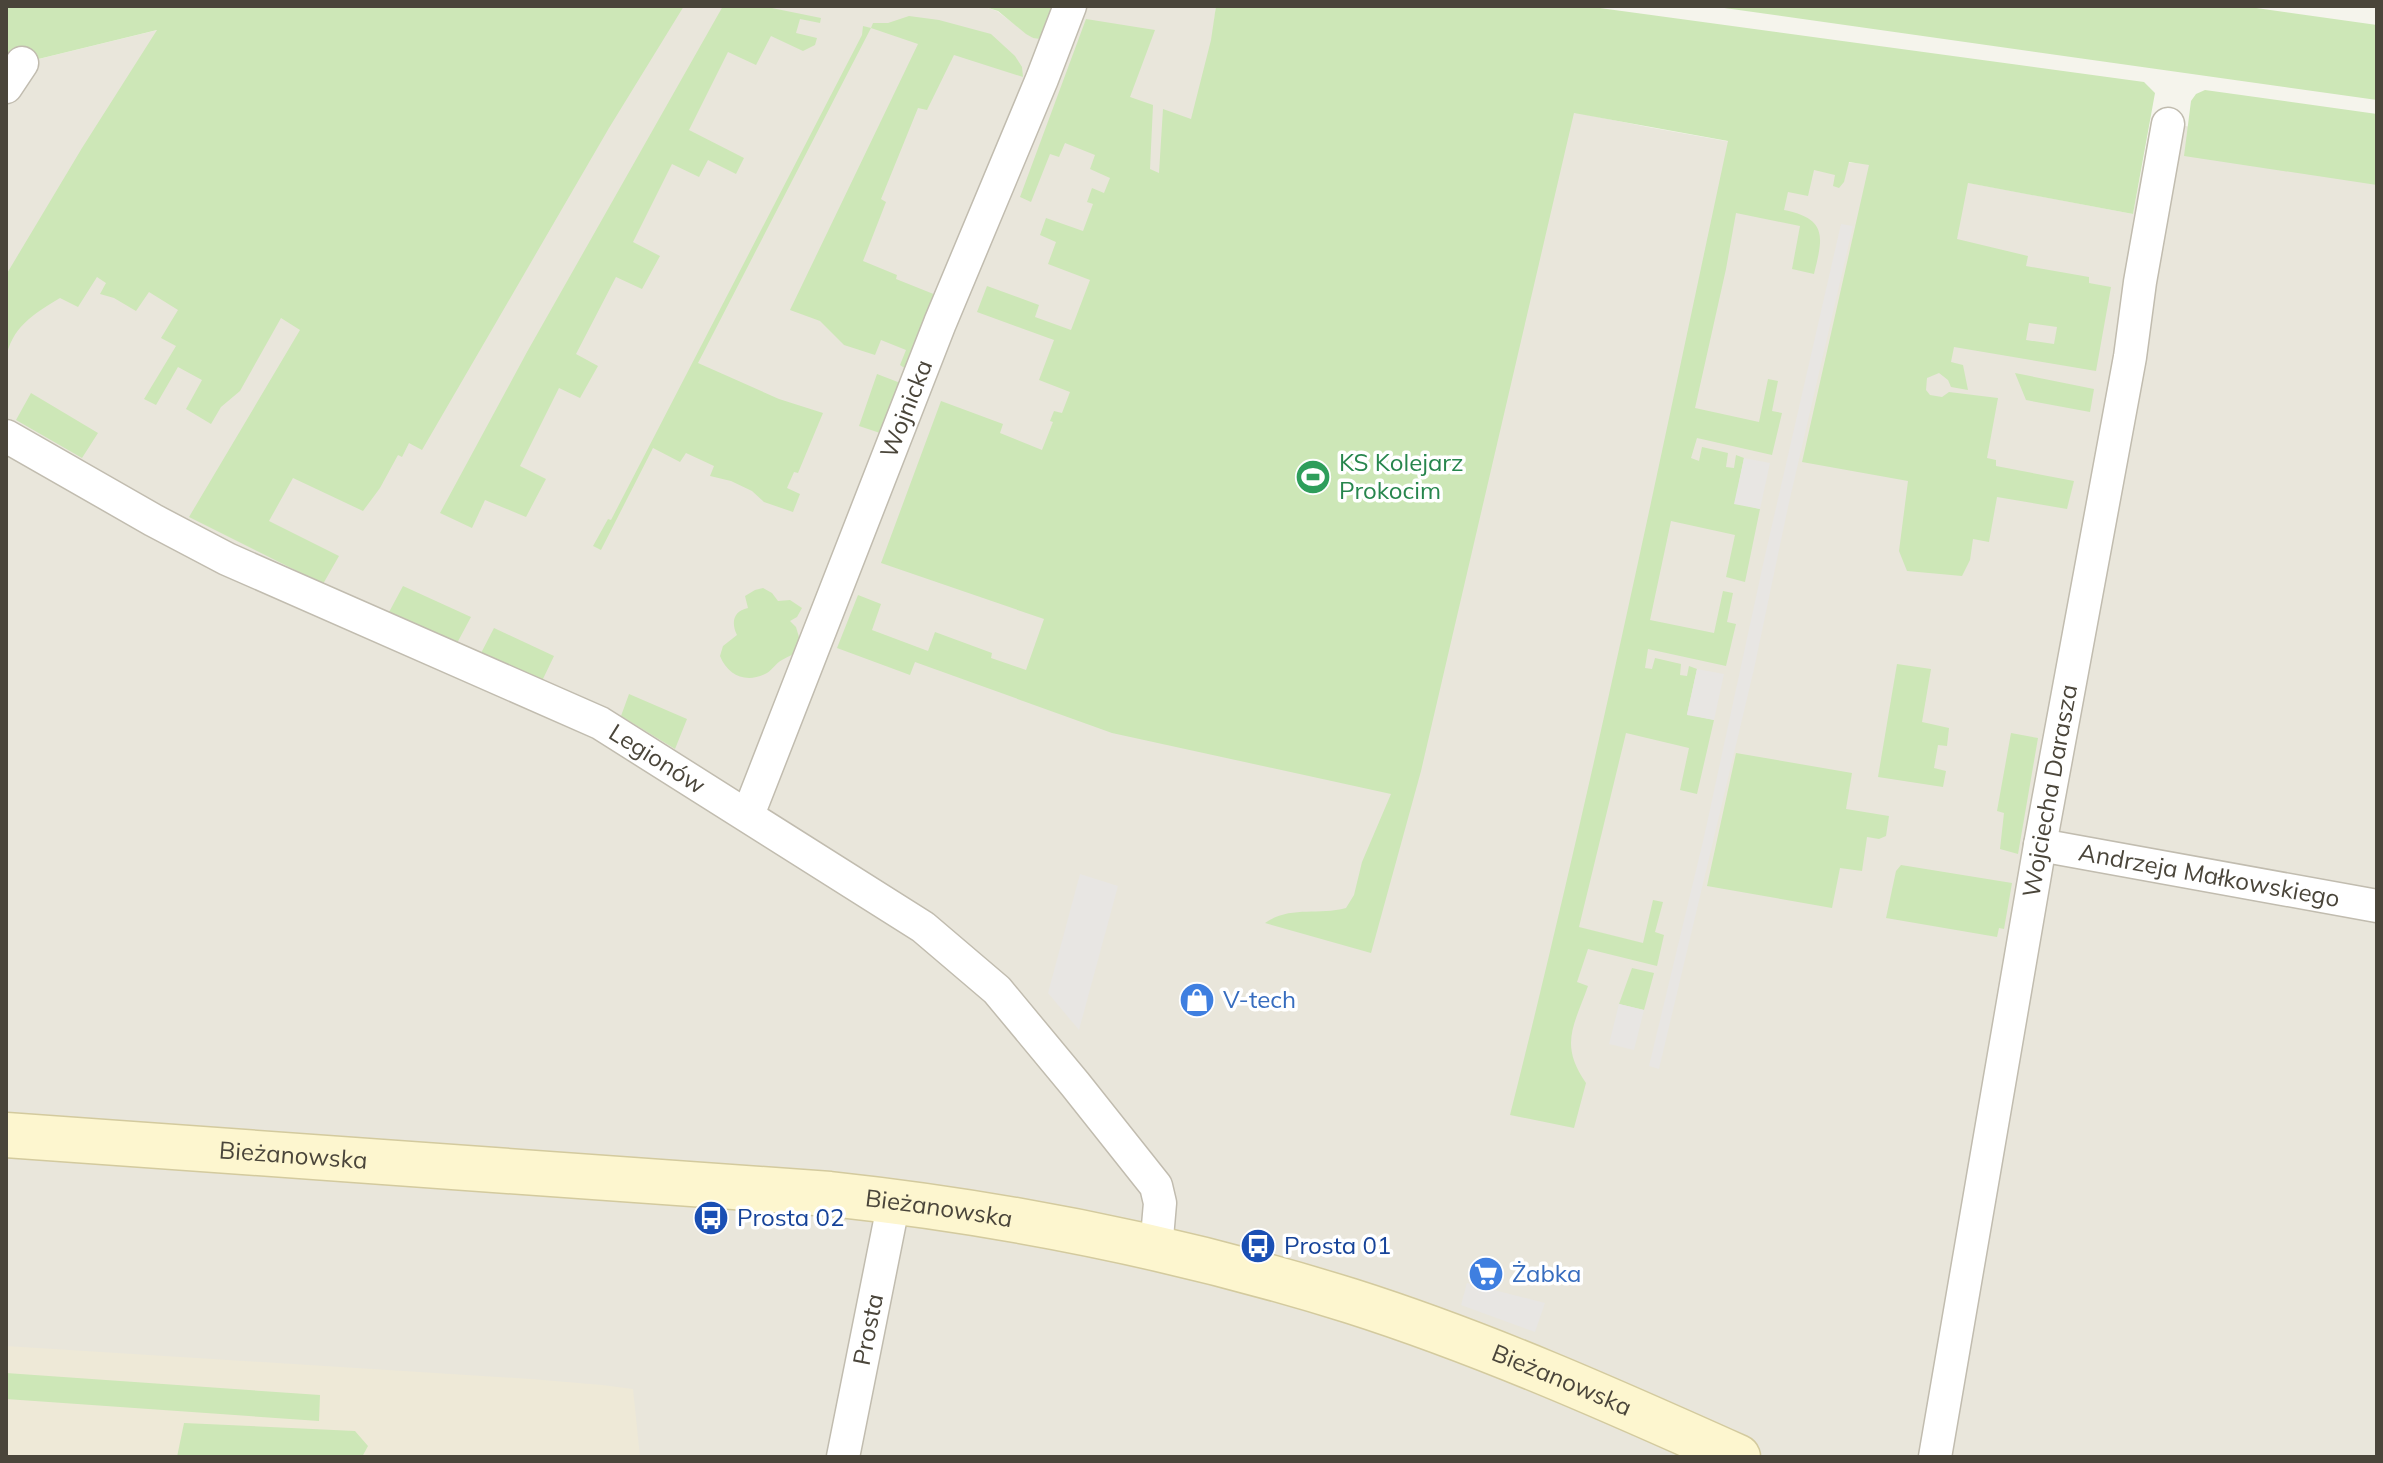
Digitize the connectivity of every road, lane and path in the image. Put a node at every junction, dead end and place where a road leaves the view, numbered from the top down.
1 (1070, 6) edge
2 (2168, 124) dead end
3 (6, 436) edge
4 (748, 815) junction
5 (2040, 845) junction
6 (2377, 906) edge
7 (6, 1135) edge
8 (894, 1201) junction
9 (1156, 1249) junction
10 (1734, 1456) edge
11 (843, 1457) edge
12 (1935, 1457) edge

1 - 4 street, Wojnicka
2 - 5 street, Wojciecha Darasza
3 - 4 street, Legionów
4 - 9 street, Legionów
5 - 6 street, Andrzeja Małkowskiego
5 - 12 street, Wojciecha Darasza
7 - 8 street, Bieżanowska
8 - 9 street, Bieżanowska
8 - 11 street, Prosta
9 - 10 street, Bieżanowska

